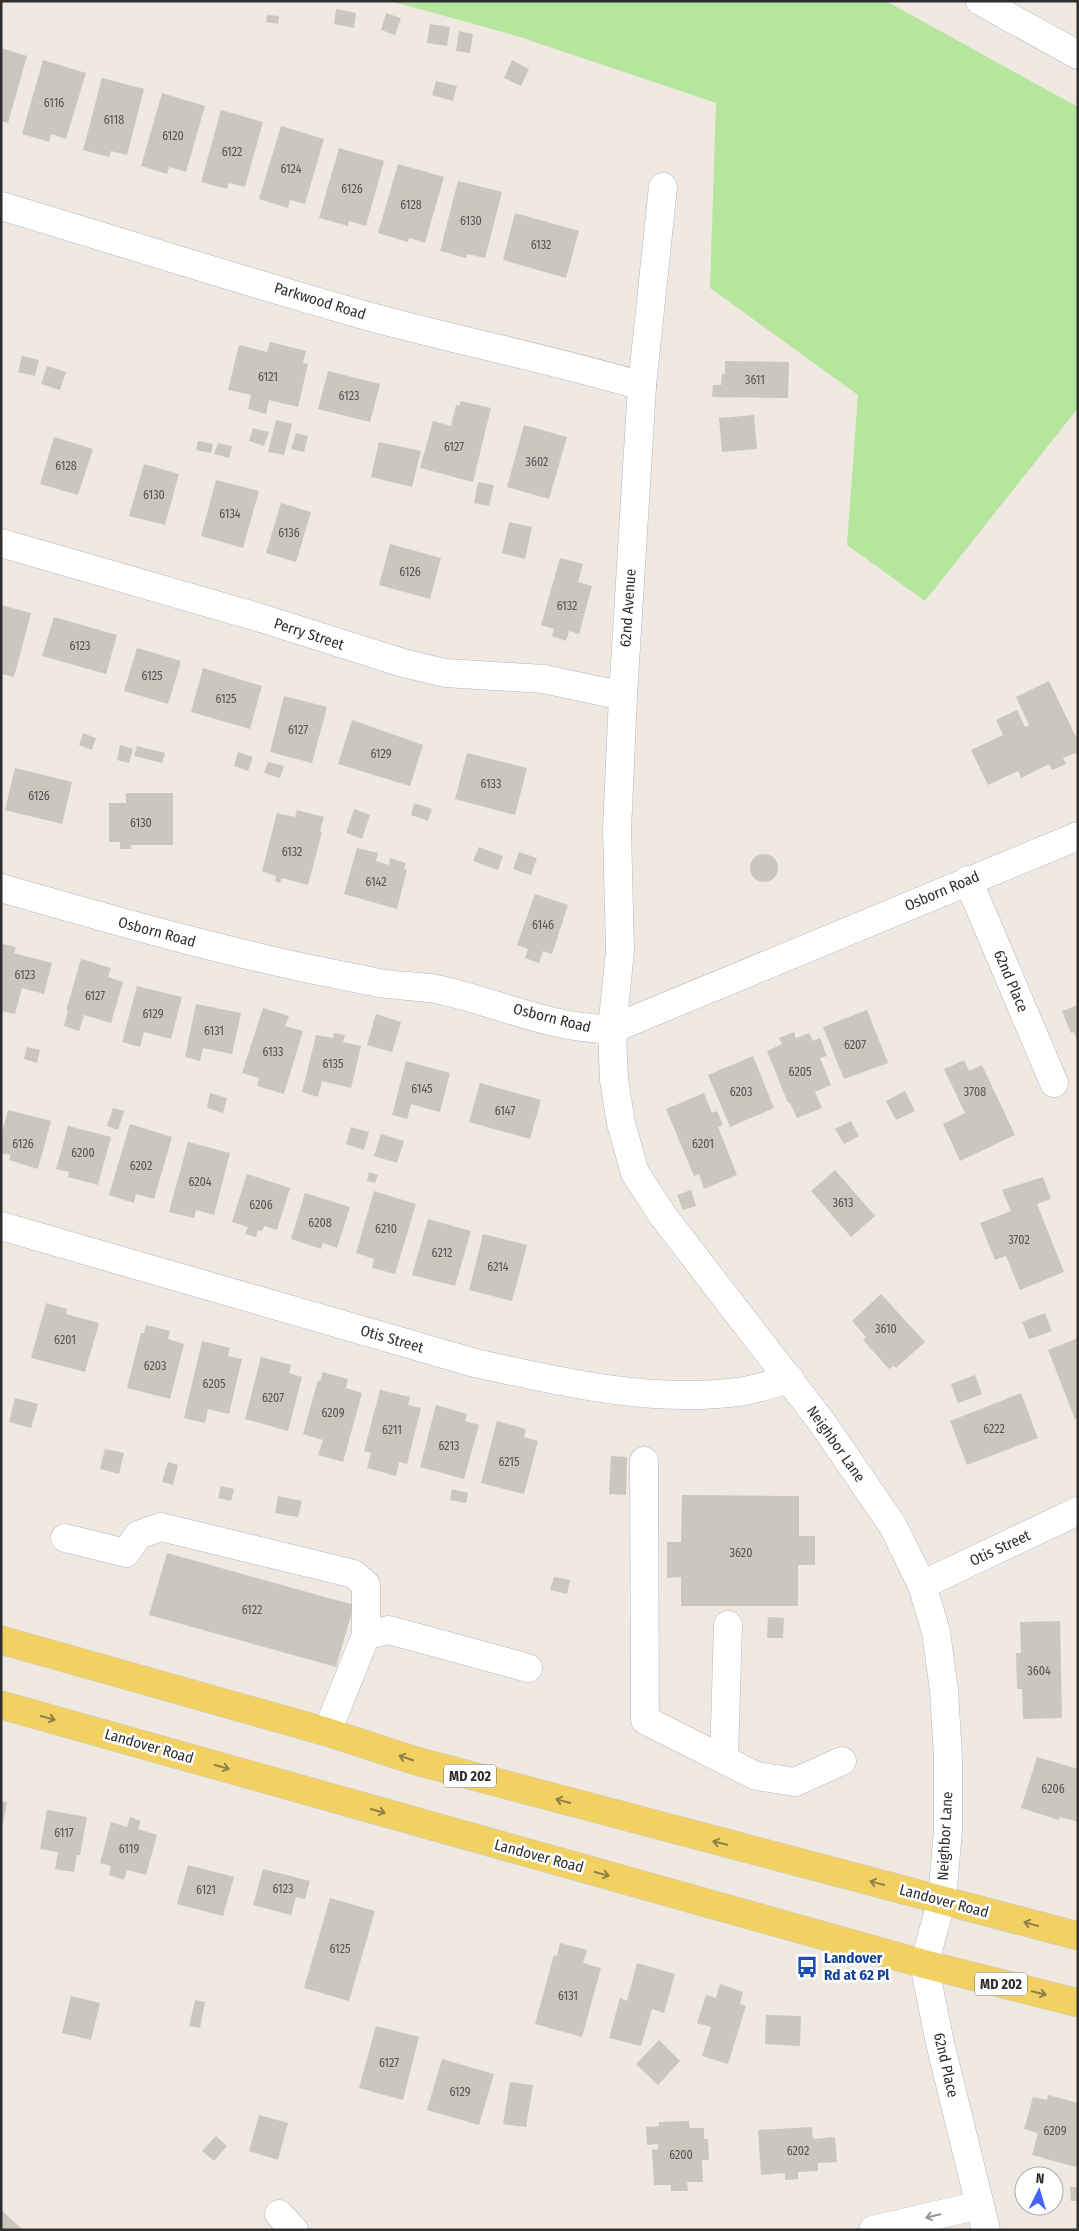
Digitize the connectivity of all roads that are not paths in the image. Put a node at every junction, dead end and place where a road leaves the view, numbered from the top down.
1 (980, 1) edge
2 (1078, 55) edge
3 (664, 187) dead end
4 (1, 206) edge
5 (642, 386) junction
6 (1, 543) edge
7 (623, 696) junction
8 (1078, 836) edge
9 (968, 880) junction
10 (1, 888) edge
11 (612, 1030) junction
12 (1054, 1083) dead end
13 (1, 1226) edge
14 (790, 1379) junction
15 (644, 1461) dead end
16 (1078, 1511) edge
17 (66, 1538) dead end
18 (922, 1585) junction
19 (728, 1625) dead end
20 (366, 1635) junction
21 (1, 1640) edge
22 (528, 1668) dead end
23 (1, 1705) edge
24 (327, 1732) junction
25 (724, 1760) junction
26 (842, 1761) dead end
27 (942, 1900) junction
28 (1078, 1936) edge
29 (924, 1964) junction
30 (1078, 2003) edge
31 (983, 2217) edge
32 (873, 2230) edge

1 - 2 street
3 - 5 street, 62nd Avenue
4 - 5 street, Parkwood Road
5 - 7 street, 62nd Avenue
6 - 7 street, Perry Street
7 - 11 street, 62nd Avenue
8 - 9 street, Osborn Road
9 - 11 street, Osborn Road
9 - 12 street, 62nd Place
10 - 11 street, Osborn Road
11 - 14 street, Neighbor Lane
13 - 14 street, Otis Street
14 - 18 street, Neighbor Lane
15 - 25 street
16 - 18 street, Otis Street
17 - 20 street
18 - 27 street, Neighbor Lane
19 - 25 street
20 - 22 street
20 - 24 street
21 - 24 main road, Landover Road / MD 202
23 -> 29 main road, Landover Road / MD 202
27 -> 24 main road, Landover Road / MD 202
25 - 26 street
28 -> 27 main road, Landover Road / MD 202
27 - 29 street, 62nd Place
29 -> 30 main road, Landover Road / MD 202
29 - 31 street, 62nd Place
31 -> 32 street

